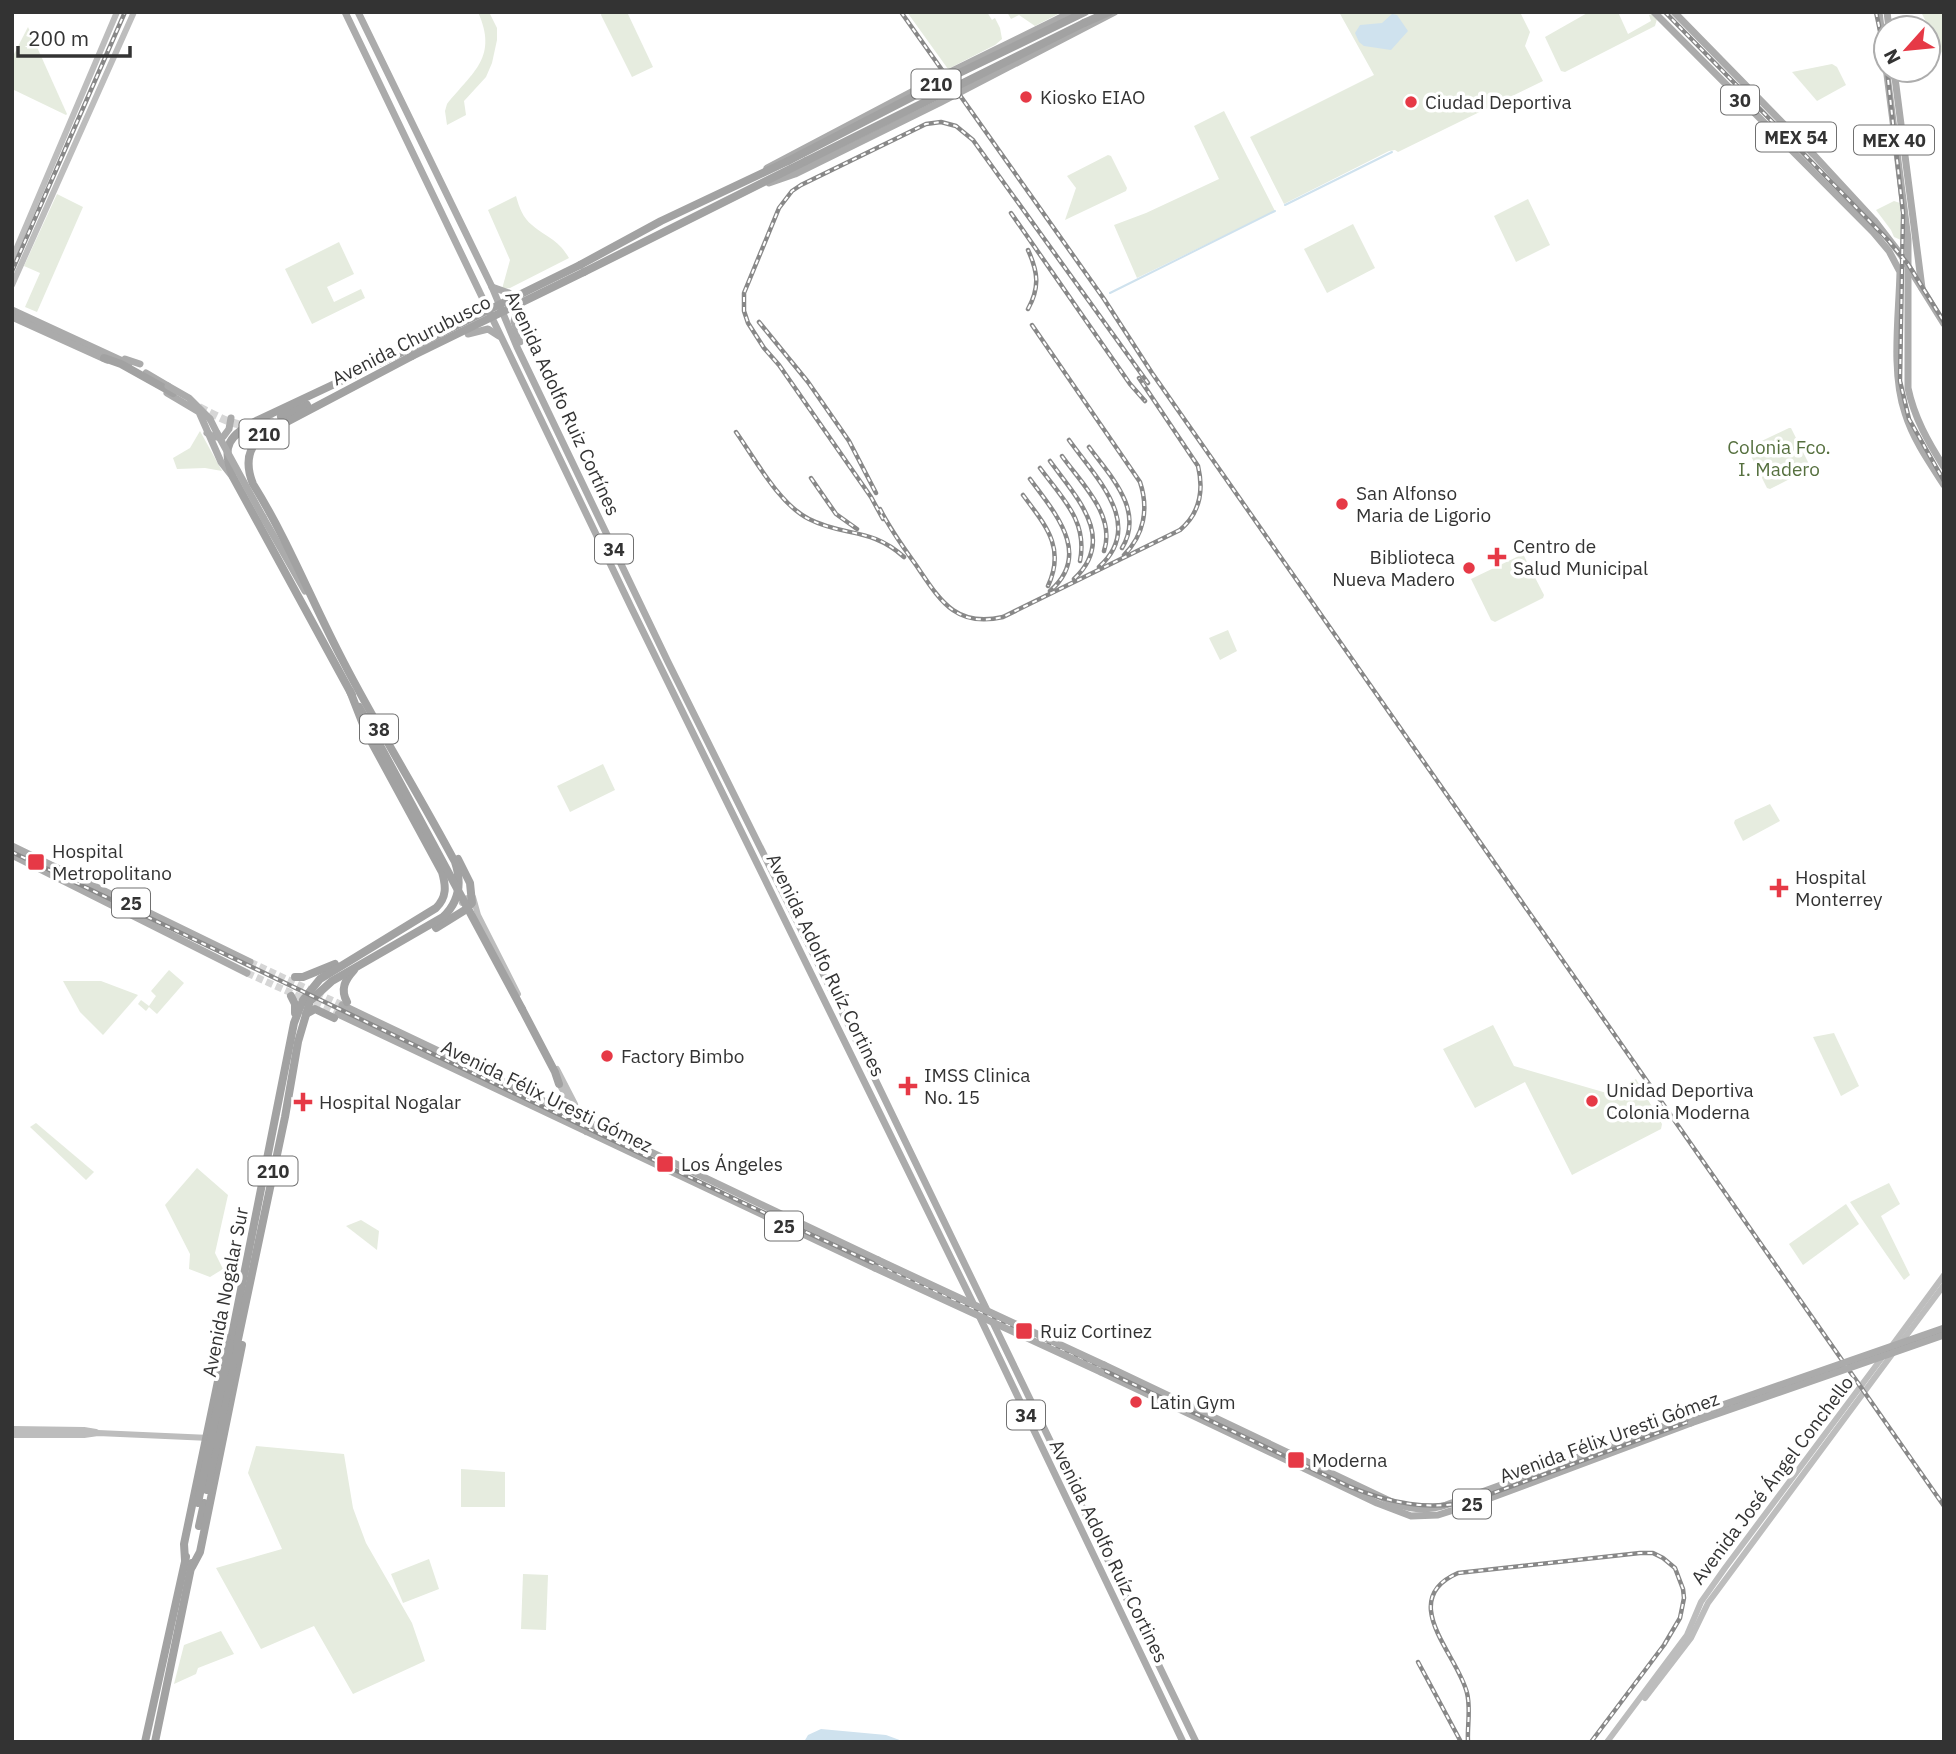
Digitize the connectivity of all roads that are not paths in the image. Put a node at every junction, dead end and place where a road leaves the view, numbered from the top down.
1 (117, 12) edge
2 (134, 12) edge
3 (345, 12) edge
4 (358, 12) edge
5 (1072, 12) edge
6 (1085, 12) edge
7 (1109, 12) edge
8 (1115, 12) edge
9 (1654, 12) edge
10 (1674, 12) edge
11 (1878, 12) edge
12 (980, 58) junction
13 (959, 67) junction
14 (990, 76) junction
15 (930, 82) junction
16 (1896, 84) edge
17 (971, 86) junction
18 (941, 102) junction
19 (753, 176) junction
20 (758, 187) junction
21 (12, 259) edge
22 (582, 268) junction
23 (1909, 269) junction
24 (12, 285) edge
25 (492, 287) junction
26 (1923, 292) junction
27 (509, 293) dead end
28 (1909, 300) junction
29 (1930, 303) junction
30 (518, 309) dead end
31 (12, 310) edge
32 (12, 317) edge
33 (1944, 324) edge
34 (468, 334) dead end
35 (502, 339) junction
36 (92, 350) junction
37 (410, 353) junction
38 (108, 356) junction
39 (140, 364) dead end
40 (1907, 371) junction
41 (364, 380) junction
42 (1898, 382) junction
43 (196, 405) tunnel mouth
44 (281, 417) tunnel mouth
45 (231, 418) dead end
46 (241, 429) junction
47 (207, 433) junction
48 (253, 443) junction
49 (1944, 467) edge
50 (578, 474) junction
51 (233, 477) junction
52 (1944, 485) edge
53 (320, 616) junction
54 (350, 691) junction
55 (712, 770) joint
56 (728, 781) joint
57 (432, 822) junction
58 (443, 840) junction
59 (12, 846) edge
60 (12, 855) edge
61 (442, 872) junction
62 (473, 897) junction
63 (467, 914) junction
64 (179, 940) junction
65 (169, 941) dead end
66 (401, 942) junction
67 (250, 962) tunnel mouth
68 (345, 962) junction
69 (358, 966) junction
70 (247, 973) tunnel mouth
71 (295, 977) dead end
72 (291, 996) dead end
73 (345, 1003) joint
74 (336, 1016) joint
75 (304, 1017) junction
76 (294, 1023) junction
77 (559, 1084) junction
78 (568, 1100) junction
79 (561, 1111) junction
80 (578, 1117) junction
81 (586, 1132) junction
82 (730, 1188) junction
83 (725, 1198) junction
84 (877, 1264) junction
85 (1944, 1275) edge
86 (962, 1281) junction
87 (1944, 1285) edge
88 (240, 1292) junction
89 (951, 1293) dead end
90 (247, 1300) junction
91 (1944, 1328) edge
92 (1944, 1335) edge
93 (233, 1347) junction
94 (214, 1396) junction
95 (230, 1400) junction
96 (1690, 1420) junction
97 (12, 1429) edge
98 (62, 1429) junction
99 (46, 1431) junction
100 (98, 1433) junction
101 (16, 1435) edge
102 (84, 1435) junction
103 (207, 1437) junction
104 (223, 1439) junction
105 (203, 1458) junction
106 (217, 1462) junction
107 (189, 1563) junction
108 (145, 1742) edge
109 (155, 1742) edge
110 (1183, 1742) edge
111 (1196, 1742) edge
112 (1610, 1742) edge

1 - 21 main road
2 - 24 main road
3 - 35 main road, Avenida Adolfo Ruiz Cortínes / 34
4 - 25 main road, Avenida Adolfo Ruiz Cortínes / 34
5 - 12 main road, Avenida Churubusco
6 - 19 highway, Avenida Churubusco / 210, bridge
7 - 20 highway, Avenida Churubusco / 210, bridge
8 - 14 main road, Avenida Churubusco
9 - 42 main road, 30
10 - 23 main road, MEX 54
11 - 23 main road, MEX 40
12 - 13 main road, Avenida Churubusco
12 - 14 main road
13 - 15 main road, Avenida Churubusco
13 - 17 main road
14 - 17 main road, Avenida Churubusco
15 - 18 main road
15 - 19 main road, Avenida Churubusco
16 - 26 main road, MEX 40
17 - 18 main road, Avenida Churubusco
18 - 20 main road, Avenida Churubusco
19 - 22 highway, Avenida Churubusco / 210
20 - 22 highway, Avenida Churubusco / 210
22 - 37 highway, Avenida Churubusco / 210, bridge
23 - 26 main road, MEX 54
23 - 28 main road
25 - 27 main road
25 - 50 main road, Avenida Adolfo Ruiz Cortínes / 34
26 - 29 main road, MEX 54
28 - 29 main road
28 - 40 main road
29 - 33 main road, MEX 54
30 - 50 main road
31 - 36 main road, 38
32 - 36 main road, 38
34 - 35 main road
35 - 55 main road, Avenida Adolfo Ruiz Cortínes / 34
36 - 38 main road, 38
37 - 41 highway, Avenida Churubusco / 210
37 - 46 highway, Avenida Churubusco / 210
38 - 39 main road
38 - 43 highway
38 - 47 main road, 38
38 - 53 main road, 38, bridge
40 - 42 main road
40 - 49 main road
41 - 44 highway
41 - 48 highway, Avenida Churubusco / 210
42 - 52 main road, 30
45 - 47 main road
46 - 48 highway
46 - 51 highway, 210
47 - 51 main road, 38
48 - 53 highway, 210
50 - 56 main road, Avenida Adolfo Ruiz Cortínes / 34
51 - 54 highway, 38
53 - 57 highway, 38
54 - 61 highway
54 - 77 highway, bridge
55 - 86 main road, Avenida Adolfo Ruíz Cortines / 34
56 - 111 main road, Avenida Adolfo Ruíz Cortines / 34
57 - 58 highway, 38
57 - 61 highway, Avenida Nogalar Sur
58 - 62 highway
58 - 66 highway, Avenida Nogalar Sur / 210
59 - 67 main road, 25
60 - 64 main road, 25
61 - 68 highway, Avenida Nogalar Sur / 210
62 - 63 highway
62 - 80 main road
63 - 66 highway
63 - 77 main road
64 - 65 main road
64 - 70 main road, 25
66 - 69 highway, Avenida Nogalar Sur / 210
68 - 71 highway
68 - 76 highway, Avenida Nogalar Sur / 210
69 - 73 highway
69 - 75 highway, Avenida Nogalar Sur / 210
72 - 76 highway
73 - 79 main road, Avenida Félix Uresti Gómez / 25
74 - 75 highway
74 - 81 main road, Avenida Félix Uresti Gómez / 25
75 - 90 highway, Avenida Nogalar Sur / 210
76 - 88 highway, Avenida Nogalar Sur / 210
77 - 78 main road
78 - 79 main road
78 - 80 main road
79 - 80 main road, Avenida Félix Uresti Gómez / 25
80 - 81 main road
80 - 82 main road, Avenida Félix Uresti Gómez / 25
81 - 83 main road, Avenida Félix Uresti Gómez / 25
82 - 83 main road
82 - 84 main road, Avenida Félix Uresti Gómez / 25
83 - 84 main road, Avenida Félix Uresti Gómez / 25
84 - 96 main road, Avenida Félix Uresti Gómez / 25, bridge
85 - 112 main road, Avenida José Ángel Conchello
86 - 89 main road
86 - 110 main road, Avenida Adolfo Ruíz Cortines / 34
87 - 112 main road, Avenida José Ángel Conchello
88 - 93 highway, Avenida Nogalar Sur / 210
88 - 94 highway
90 - 93 highway, Avenida Nogalar Sur / 210
90 - 95 highway
91 - 96 main road, Avenida Félix Uresti Gómez / 25, bridge
92 - 96 main road, Avenida Félix Uresti Gómez / 25, bridge
93 - 107 highway, Avenida Nogalar Sur / 210, bridge
94 - 95 highway
94 - 103 highway
95 - 104 highway
97 - 99 main road
98 - 99 main road
98 - 100 main road
98 - 102 main road
99 - 101 main road
99 - 102 main road
100 - 102 main road
100 - 103 main road
103 - 104 main road
103 - 105 highway
104 - 106 highway
105 - 106 highway
105 - 107 highway
106 - 107 highway
107 - 108 highway, Avenida Nogalar Sur / 210
107 - 109 highway, Avenida Nogalar Sur / 210

